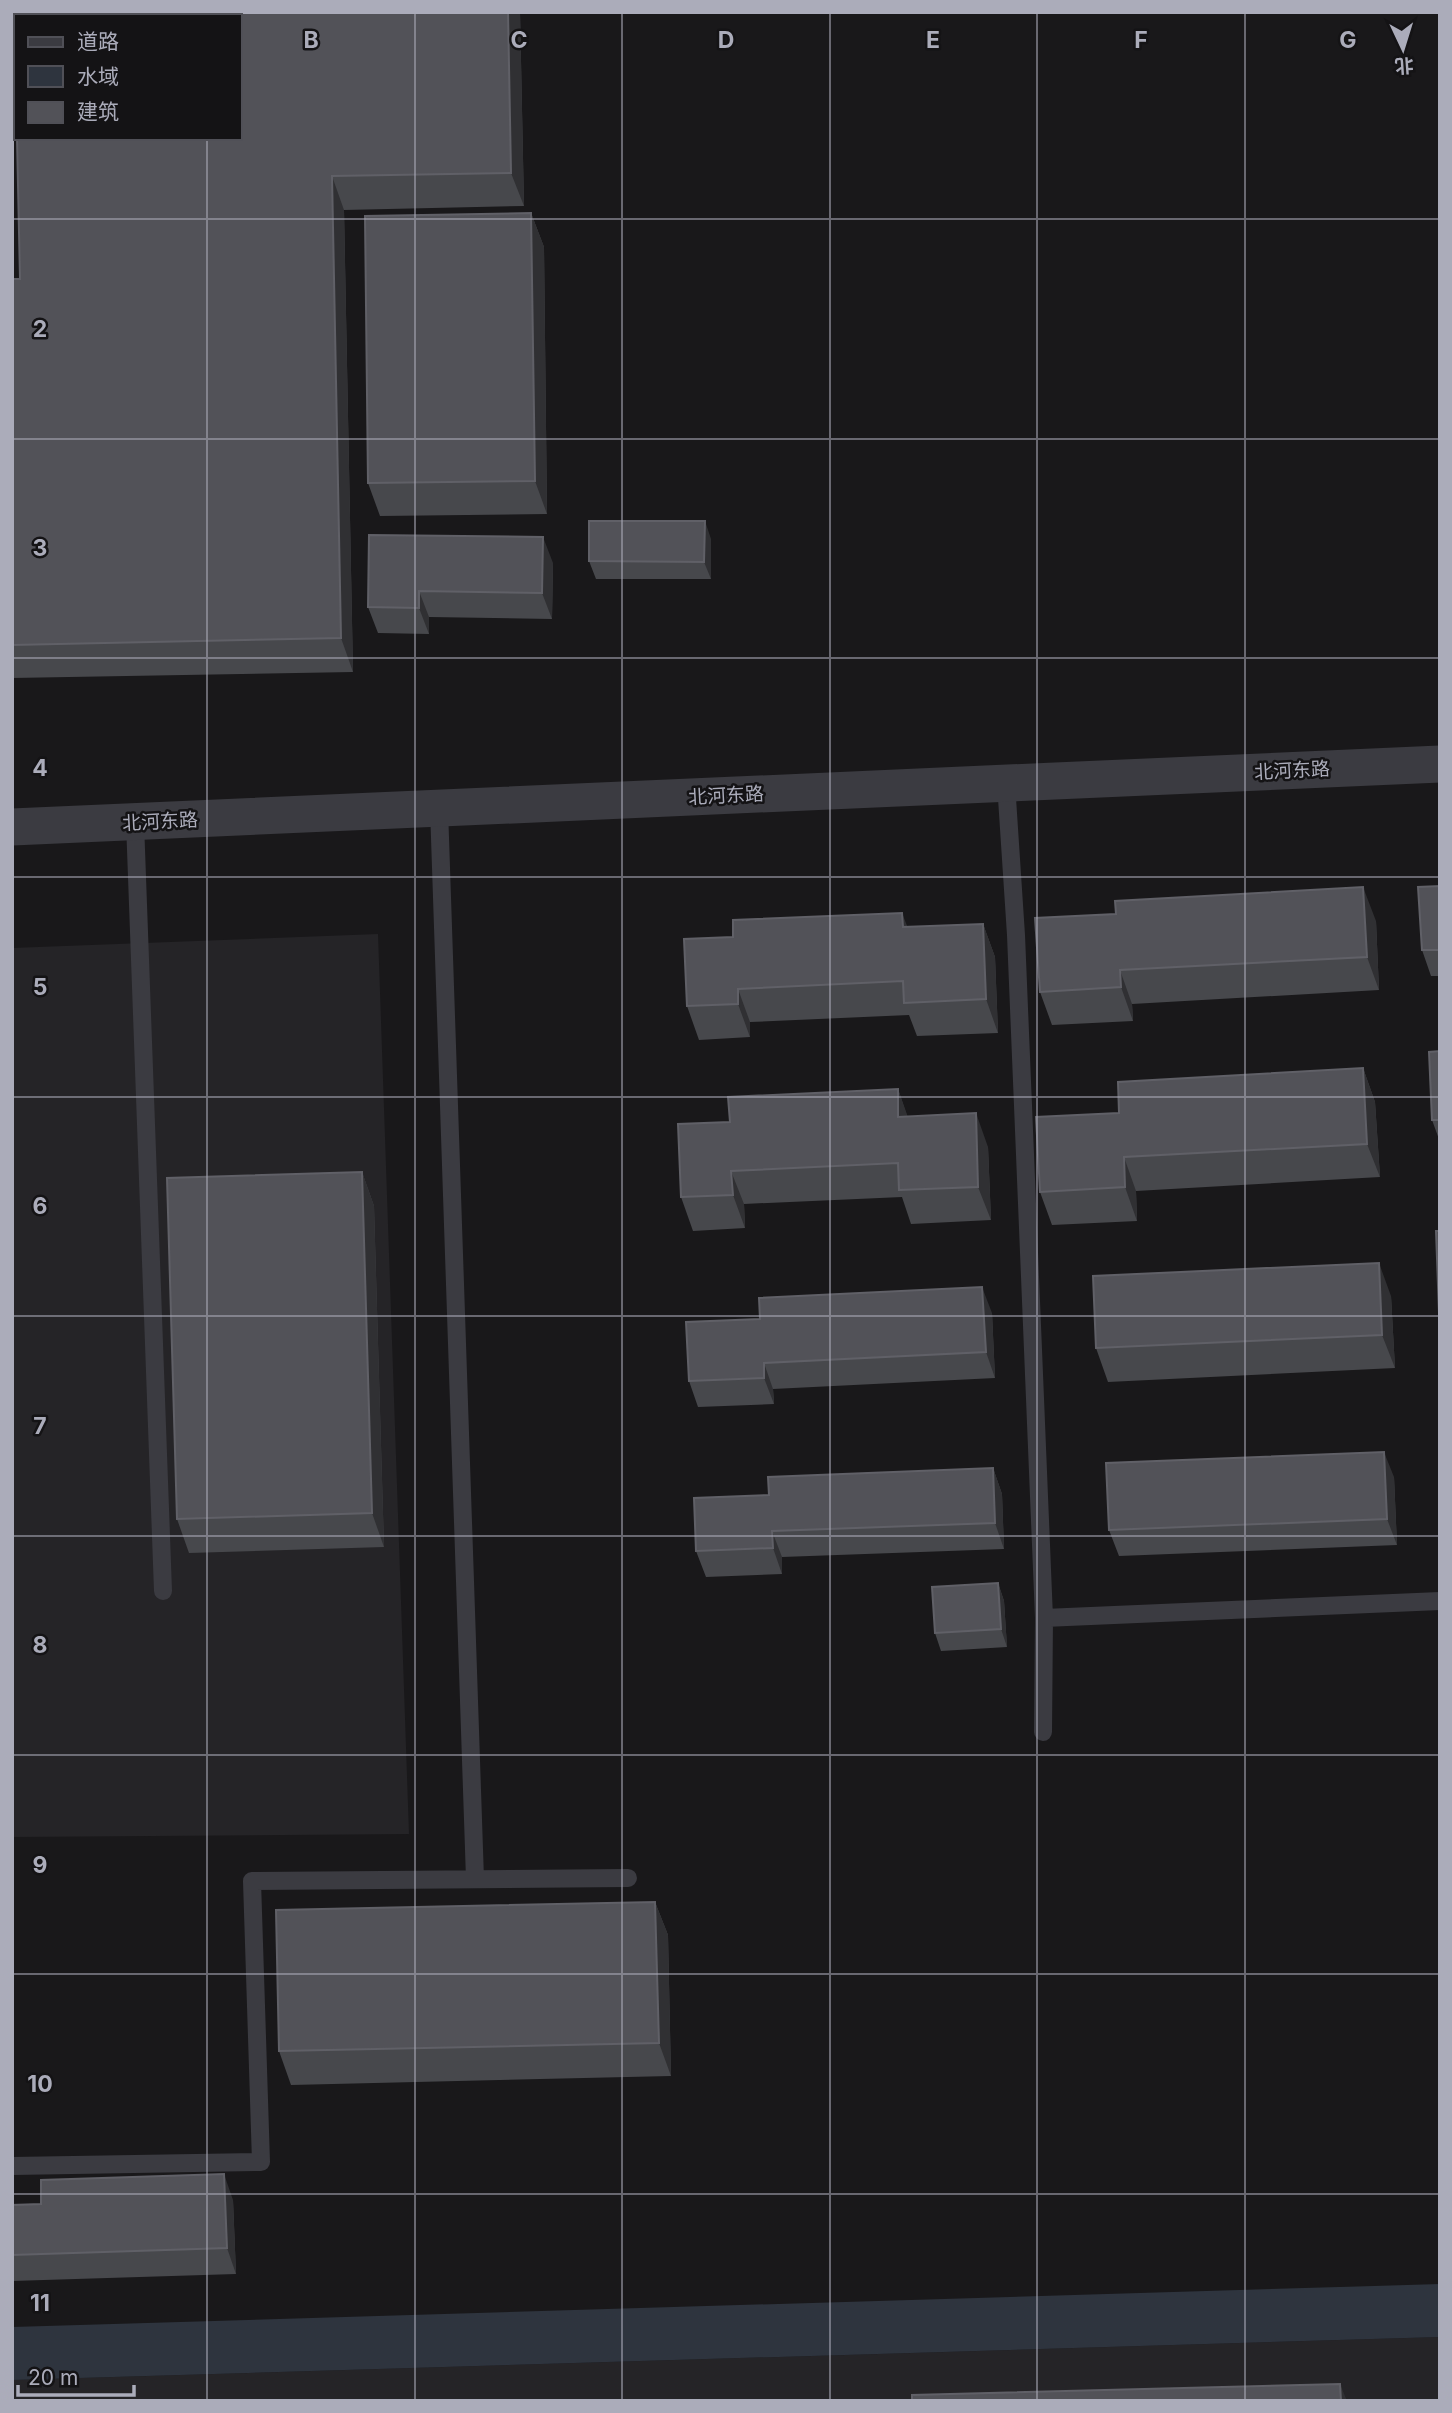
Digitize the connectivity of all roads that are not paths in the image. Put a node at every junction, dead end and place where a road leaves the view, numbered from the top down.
1 (1440, 764) edge
2 (1006, 783) junction
3 (439, 808) junction
4 (135, 822) junction
5 (12, 827) edge
6 (163, 1591) dead end
7 (1440, 1601) edge
8 (1044, 1618) junction
9 (1043, 1732) dead end
10 (628, 1878) dead end
11 (475, 1879) junction
12 (12, 2166) edge

1 - 2 street, 北河东路
2 - 3 street, 北河东路
2 - 8 lane
3 - 4 street, 北河东路
3 - 11 lane
4 - 5 street, 北河东路
4 - 6 lane
7 - 8 lane
8 - 9 lane
10 - 11 lane
11 - 12 lane

